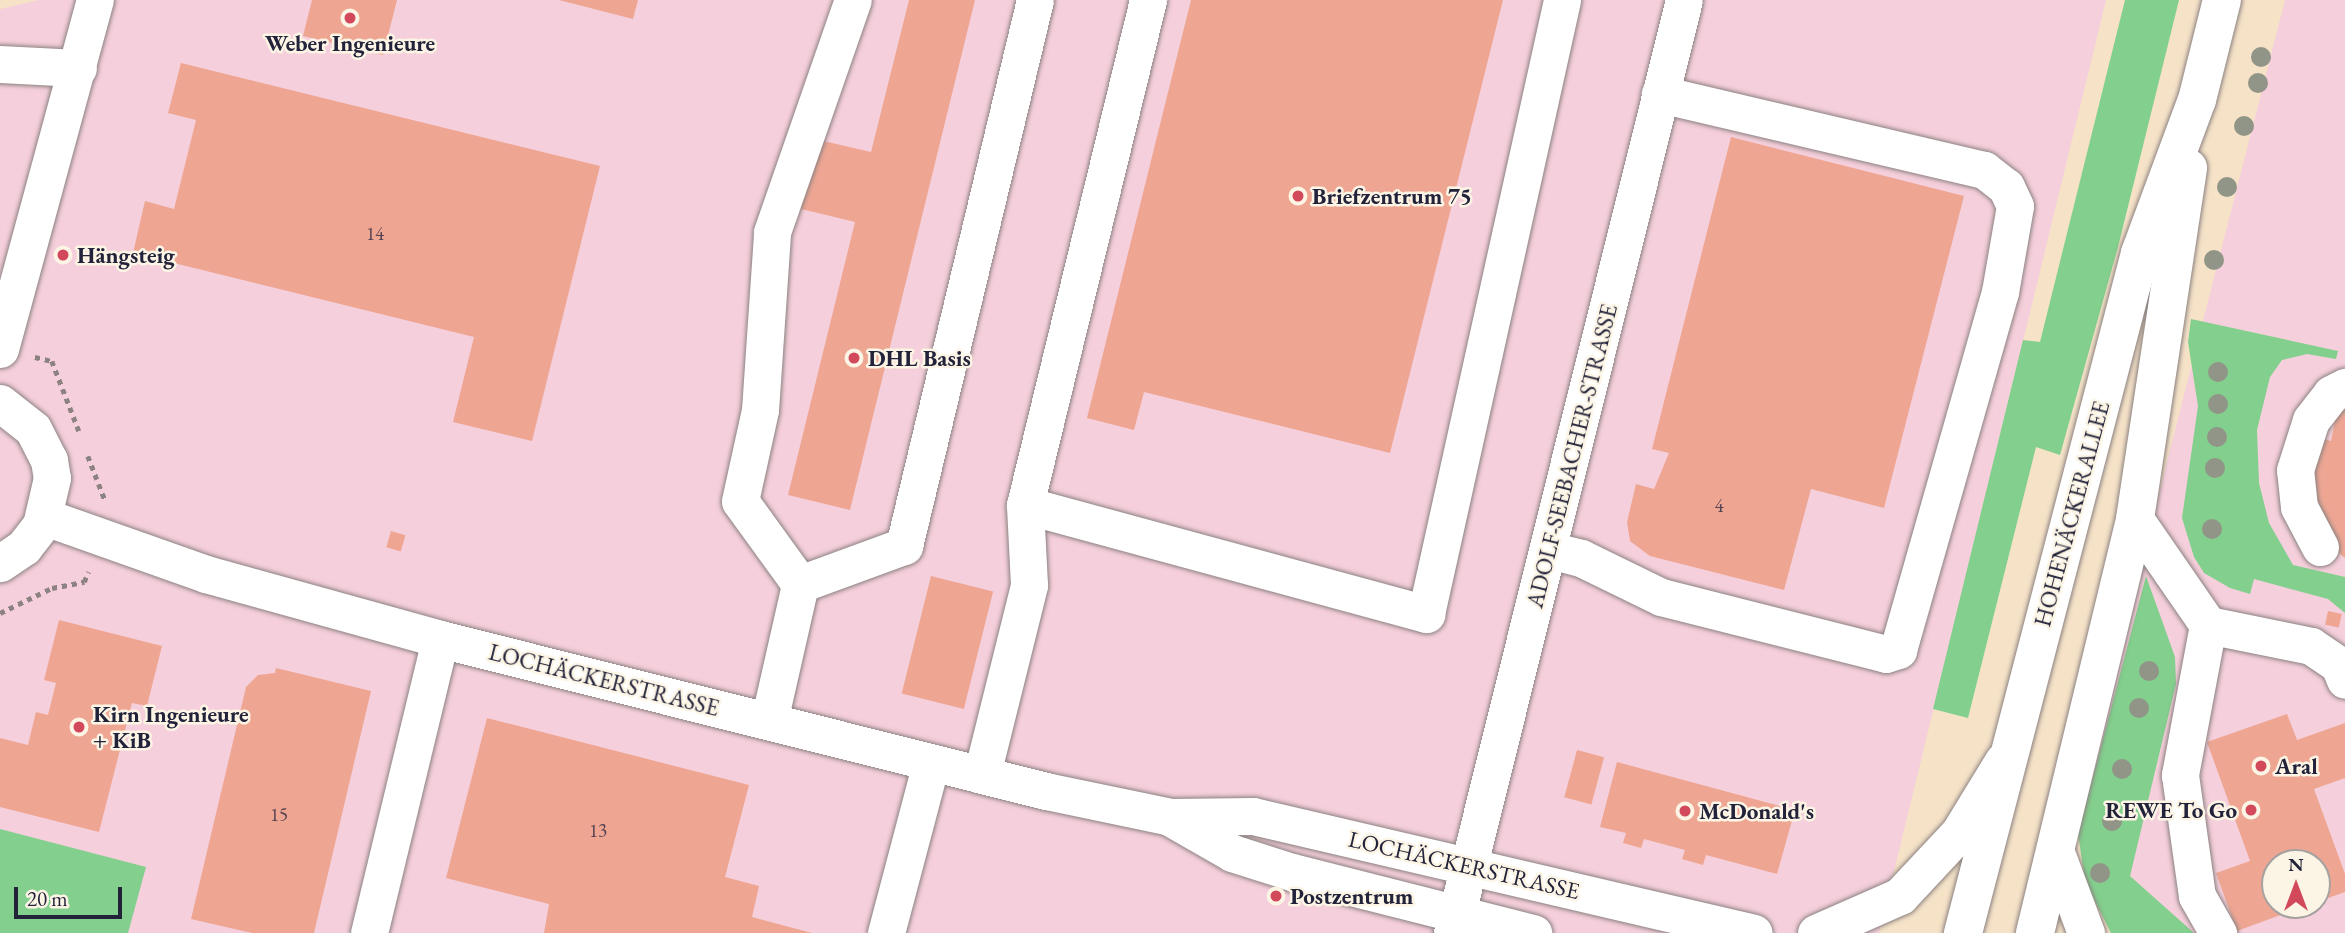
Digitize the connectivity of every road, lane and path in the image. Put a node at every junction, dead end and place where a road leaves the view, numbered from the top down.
1 (95, 0) edge
2 (853, 0) edge
3 (1035, 0) edge
4 (1147, 0) edge
5 (1562, 0) edge
6 (1684, 0) edge
7 (2222, 0) edge
8 (0, 64) edge
9 (78, 68) junction
10 (1660, 94) junction
11 (2197, 100) junction
12 (0, 349) edge
13 (2345, 387) edge
14 (0, 403) edge
15 (1025, 506) junction
16 (45, 517) junction
17 (2135, 519) junction
18 (2320, 547) dead end
19 (1549, 550) junction
20 (0, 563) edge
21 (800, 583) junction
22 (2208, 625) junction
23 (440, 639) junction
24 (2345, 680) edge
25 (769, 721) junction
26 (2011, 749) junction
27 (931, 762) junction
28 (982, 774) junction
29 (1170, 817) junction
30 (2055, 850) junction
31 (1469, 864) junction
32 (1454, 922) edge
33 (369, 933) edge
34 (886, 933) edge
35 (1533, 933) edge
36 (1754, 933) edge
37 (1816, 933) edge
38 (1963, 933) edge
39 (2035, 933) edge
40 (2086, 933) edge
41 (2218, 933) edge

1 - 9 street
2 - 21 street
3 - 21 street
4 - 15 street
5 - 15 street
6 - 10 street, ADOLF-SEEBACHER-STRASSE
7 - 11 main road, HOHENÄCKERALLEE
8 - 9 street
9 - 12 street
10 - 19 street, ADOLF-SEEBACHER-STRASSE
10 - 19 street
11 - 17 main road, HOHENÄCKERALLEE
11 - 26 main road, HOHENÄCKERALLEE
13 - 18 street
14 - 16 street
15 - 28 street
16 - 20 street
16 - 23 street, LOCHÄCKERSTRASSE
17 - 22 street
17 - 30 main road, HOHENÄCKERALLEE
19 - 31 street, ADOLF-SEEBACHER-STRASSE
21 - 25 street
22 - 24 street
22 - 41 street
23 - 25 street, LOCHÄCKERSTRASSE
23 - 33 street
25 - 27 street, LOCHÄCKERSTRASSE
26 - 37 street
26 - 38 main road, HOHENÄCKERALLEE
27 - 28 street, LOCHÄCKERSTRASSE
27 - 34 street
28 - 29 street, LOCHÄCKERSTRASSE
29 - 31 street, LOCHÄCKERSTRASSE
29 - 32 street, LOCHÄCKERSTRASSE
30 - 39 main road, HOHENÄCKERALLEE
30 - 40 street
31 - 32 street, ADOLF-SEEBACHER-STRASSE
31 - 36 street, LOCHÄCKERSTRASSE
32 - 35 street, LOCHÄCKERSTRASSE

